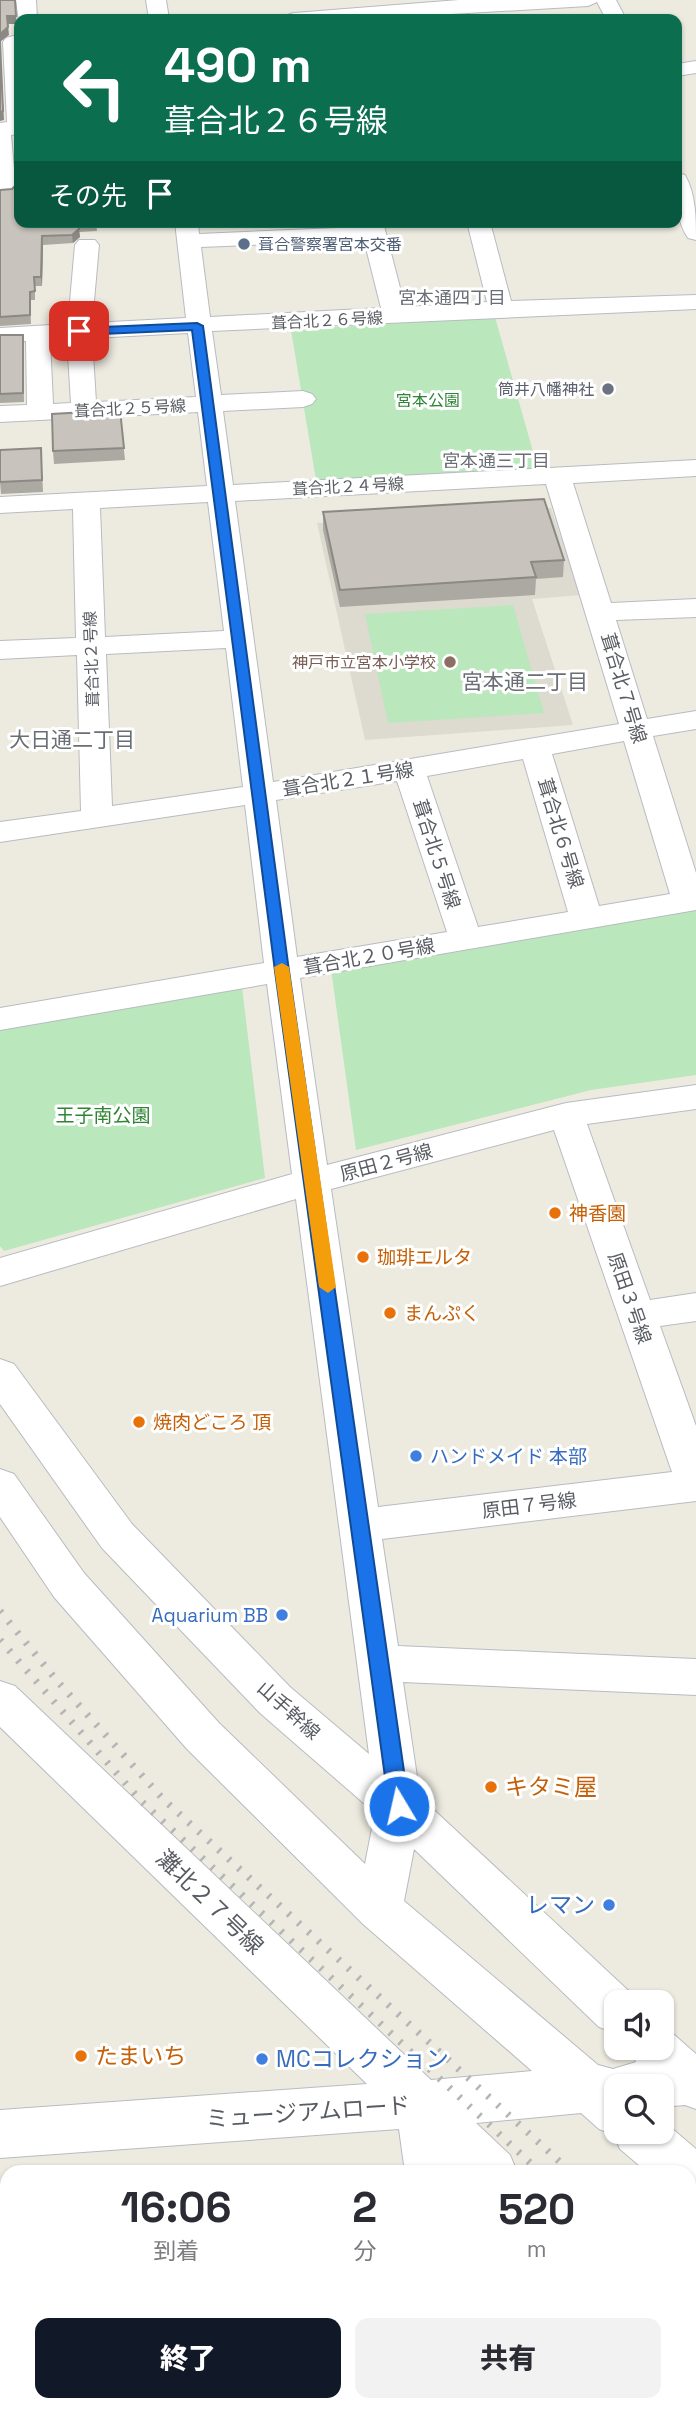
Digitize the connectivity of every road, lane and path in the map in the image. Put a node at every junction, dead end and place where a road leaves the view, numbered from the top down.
1 (588, 0) edge
2 (383, 6) edge
3 (457, 9) edge
4 (559, 10) edge
5 (366, 14) edge
6 (11, 42) edge
7 (14, 74) edge
8 (14, 128) edge
9 (682, 174) edge
10 (8, 190) edge
11 (372, 228) edge
12 (480, 228) edge
13 (187, 232) edge
14 (696, 233) edge
15 (88, 245) dead end
16 (696, 302) edge
17 (501, 309) junction
18 (395, 316) junction
19 (197, 326) junction
20 (79, 331) junction
21 (38, 333) junction
22 (0, 335) edge
23 (303, 399) dead end
24 (208, 404) junction
25 (84, 410) junction
26 (40, 412) junction
27 (0, 414) edge
28 (696, 468) edge
29 (557, 475) junction
30 (221, 493) junction
31 (86, 500) junction
32 (0, 505) edge
33 (696, 608) edge
34 (600, 612) junction
35 (240, 639) junction
36 (90, 646) junction
37 (0, 650) edge
38 (696, 720) edge
39 (638, 730) junction
40 (535, 747) junction
41 (409, 769) junction
42 (261, 793) junction
43 (97, 818) junction
44 (0, 832) edge
45 (692, 901) edge
46 (586, 919) junction
47 (466, 940) junction
48 (282, 971) junction
49 (0, 1019) edge
50 (696, 1097) edge
51 (566, 1115) junction
52 (313, 1181) junction
53 (0, 1272) edge
54 (696, 1307) edge
55 (636, 1316) junction
56 (0, 1374) edge
57 (696, 1483) edge
58 (0, 1485) edge
59 (361, 1525) junction
60 (377, 1663) junction
61 (696, 1677) edge
62 (0, 1699) edge
63 (399, 1806) junction
64 (379, 1909) junction
65 (604, 2000) edge
66 (668, 2060) edge
67 (694, 2083) edge
68 (674, 2085) edge
69 (604, 2087) edge
70 (604, 2093) edge
71 (421, 2104) junction
72 (0, 2134) edge
73 (652, 2144) edge
74 (429, 2165) edge
75 (485, 2165) edge
76 (677, 2165) edge

1 - 4 street
2 - 3 street
2 - 5 street
3 - 4 street
6 - 7 street
8 - 10 street
9 - 14 street
11 - 13 street
11 - 18 street
12 - 17 street
13 - 19 street
15 - 20 street
16 - 17 street, 葺合北２６号線
17 - 18 street, 葺合北２６号線
18 - 19 street, 葺合北２６号線
19 - 20 street, 葺合北２６号線
19 - 24 street
20 - 21 street, 葺合北２６号線
20 - 25 street
21 - 22 street, 葺合北２６号線
21 - 26 street
23 - 24 street, 葺合北２５号線
24 - 25 street, 葺合北２５号線
24 - 30 street
25 - 26 street, 葺合北２５号線
26 - 27 street, 葺合北２５号線
28 - 29 street, 葺合北２４号線
29 - 30 street, 葺合北２４号線
29 - 34 street, 葺合北７号線
30 - 31 street, 葺合北２４号線
30 - 35 street
31 - 32 street, 葺合北２４号線
31 - 36 street, 葺合北２号線
33 - 34 street
34 - 39 street, 葺合北７号線
35 - 36 street
35 - 42 street
36 - 37 street
36 - 43 street, 葺合北２号線
38 - 39 street, 葺合北２１号線
39 - 40 street, 葺合北２１号線
39 - 45 street, 葺合北７号線
40 - 41 street, 葺合北２１号線
40 - 46 street, 葺合北６号線
41 - 42 street, 葺合北２１号線
41 - 47 street, 葺合北５号線
42 - 43 street, 葺合北２１号線
42 - 48 street
43 - 44 street, 葺合北２１号線
45 - 46 street, 葺合北２０号線
46 - 47 street, 葺合北２０号線
47 - 48 street, 葺合北２０号線
48 - 49 street, 葺合北２０号線
48 - 52 street
50 - 51 street, 原田２号線
51 - 52 street, 原田２号線
51 - 55 street, 原田３号線
52 - 53 street, 原田２号線
52 - 59 street
54 - 55 street
55 - 57 street, 原田３号線
56 - 63 street, 山手幹線
57 - 59 street, 原田７号線
58 - 64 street
59 - 60 street
60 - 61 street
60 - 63 street
62 - 71 street, 灘北２７号線
63 - 64 street
63 - 65 street, 山手幹線
64 - 69 street
66 - 67 street
67 - 68 street, ミュージアムロード
70 - 71 street, ミュージアムロード
71 - 72 street, ミュージアムロード
71 - 74 street
71 - 75 street, 灘北２７号線
73 - 76 street

